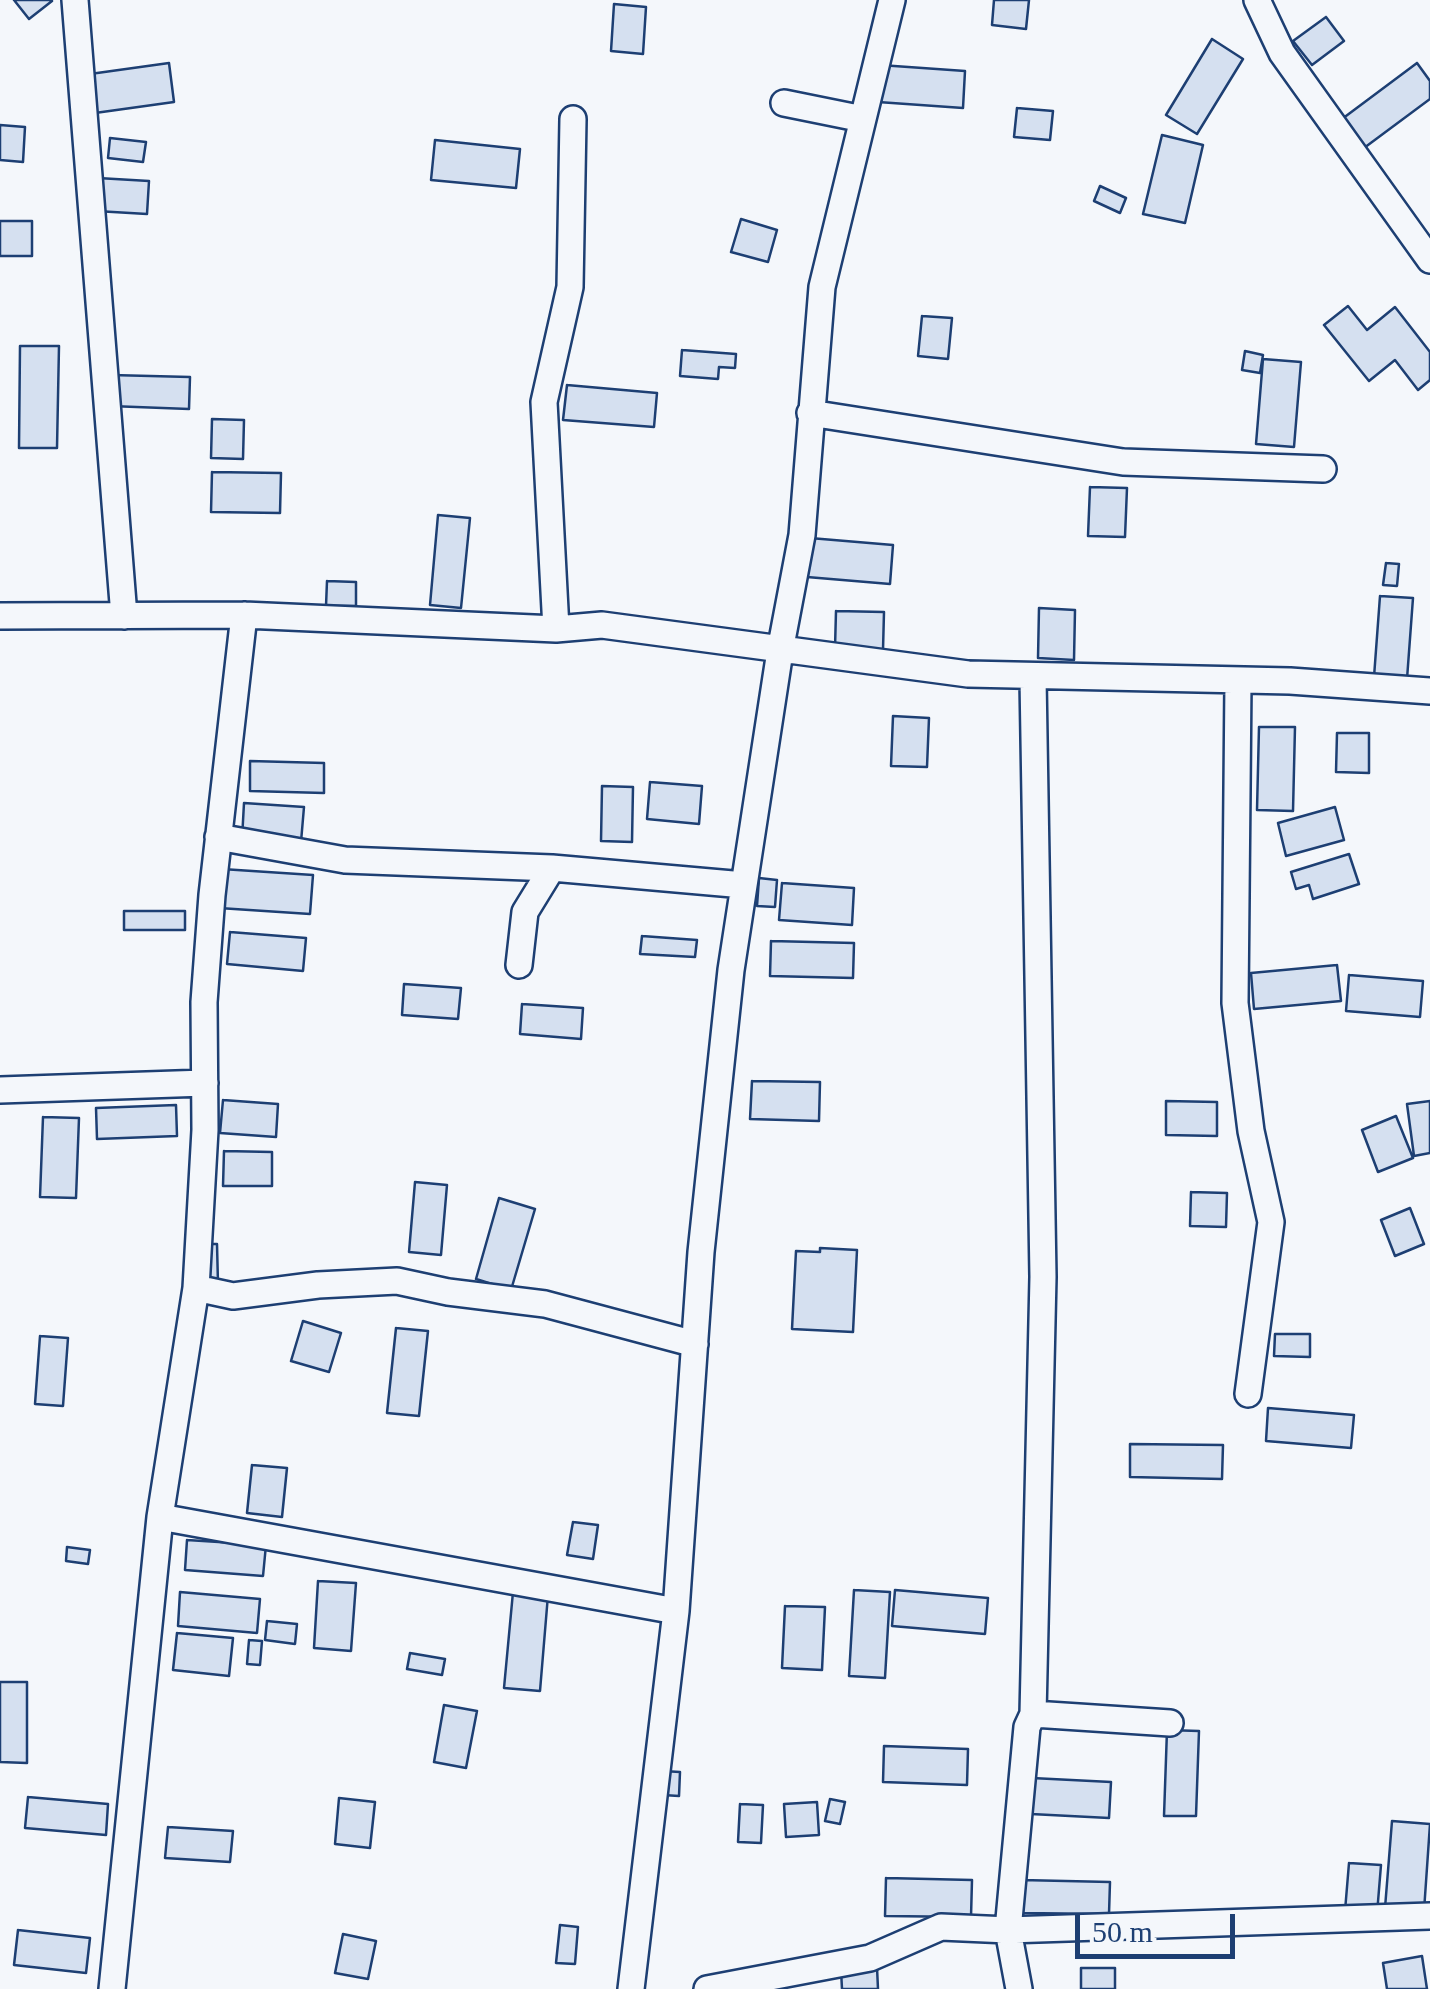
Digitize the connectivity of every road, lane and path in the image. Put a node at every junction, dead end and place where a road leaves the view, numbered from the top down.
1 (74, 0) edge
2 (892, 0) edge
3 (1257, 0) edge
4 (784, 103) dead end
5 (573, 119) dead end
6 (863, 119) junction
7 (1430, 260) edge
8 (810, 413) junction
9 (1323, 469) dead end
10 (244, 615) junction
11 (0, 616) edge
12 (124, 616) junction
13 (556, 629) junction
14 (780, 651) junction
15 (1033, 678) junction
16 (1238, 681) junction
17 (1430, 691) edge
18 (218, 838) junction
19 (552, 868) junction
20 (744, 885) junction
21 (519, 965) dead end
22 (205, 1083) junction
23 (0, 1090) edge
24 (196, 1288) junction
25 (695, 1344) junction
26 (1248, 1394) dead end
27 (160, 1516) junction
28 (676, 1611) junction
29 (1033, 1714) junction
30 (1170, 1723) dead end
31 (1430, 1916) edge
32 (1008, 1930) junction
33 (112, 1989) edge
34 (631, 1989) edge
35 (707, 1989) edge
36 (1018, 1989) edge

1 - 12 street
2 - 6 street
3 - 7 street
4 - 6 street
5 - 13 street
6 - 8 street
8 - 9 street
8 - 14 street
10 - 12 street
10 - 13 street
10 - 18 street
11 - 12 street
13 - 14 street
14 - 15 street
14 - 20 street
15 - 16 street
15 - 29 street
16 - 17 street
16 - 26 street
18 - 19 street
18 - 22 street
19 - 20 street
19 - 21 street
20 - 25 street
22 - 23 street
22 - 24 street
24 - 25 street
24 - 27 street
25 - 28 street
27 - 28 street
27 - 33 street
28 - 34 street
29 - 30 street
29 - 32 street
31 - 32 street
32 - 35 street
32 - 36 street

